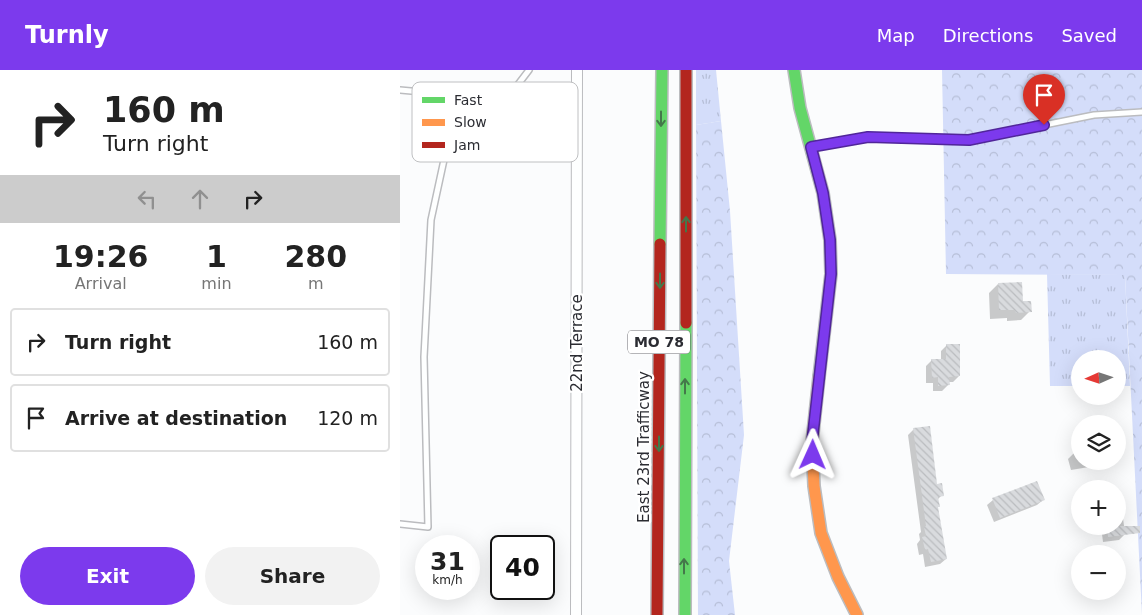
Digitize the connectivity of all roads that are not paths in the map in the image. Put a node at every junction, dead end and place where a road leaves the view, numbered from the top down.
1 (529, 70) edge
2 (662, 70) edge
3 (686, 70) edge
4 (794, 70) edge
5 (520, 82) edge
6 (1142, 112) edge
7 (811, 147) junction
8 (444, 162) edge
9 (577, 162) edge
10 (400, 524) edge
11 (576, 615) edge
12 (657, 615) edge
13 (685, 615) edge
14 (857, 615) edge

1 - 5 lane
2 -> 12 main road, East 23rd Trafficway / MO 78
13 -> 3 main road, MO 78
4 - 7 main road
6 - 7 lane
7 - 14 main road
8 - 10 lane
9 - 11 street, 22nd Terrace

